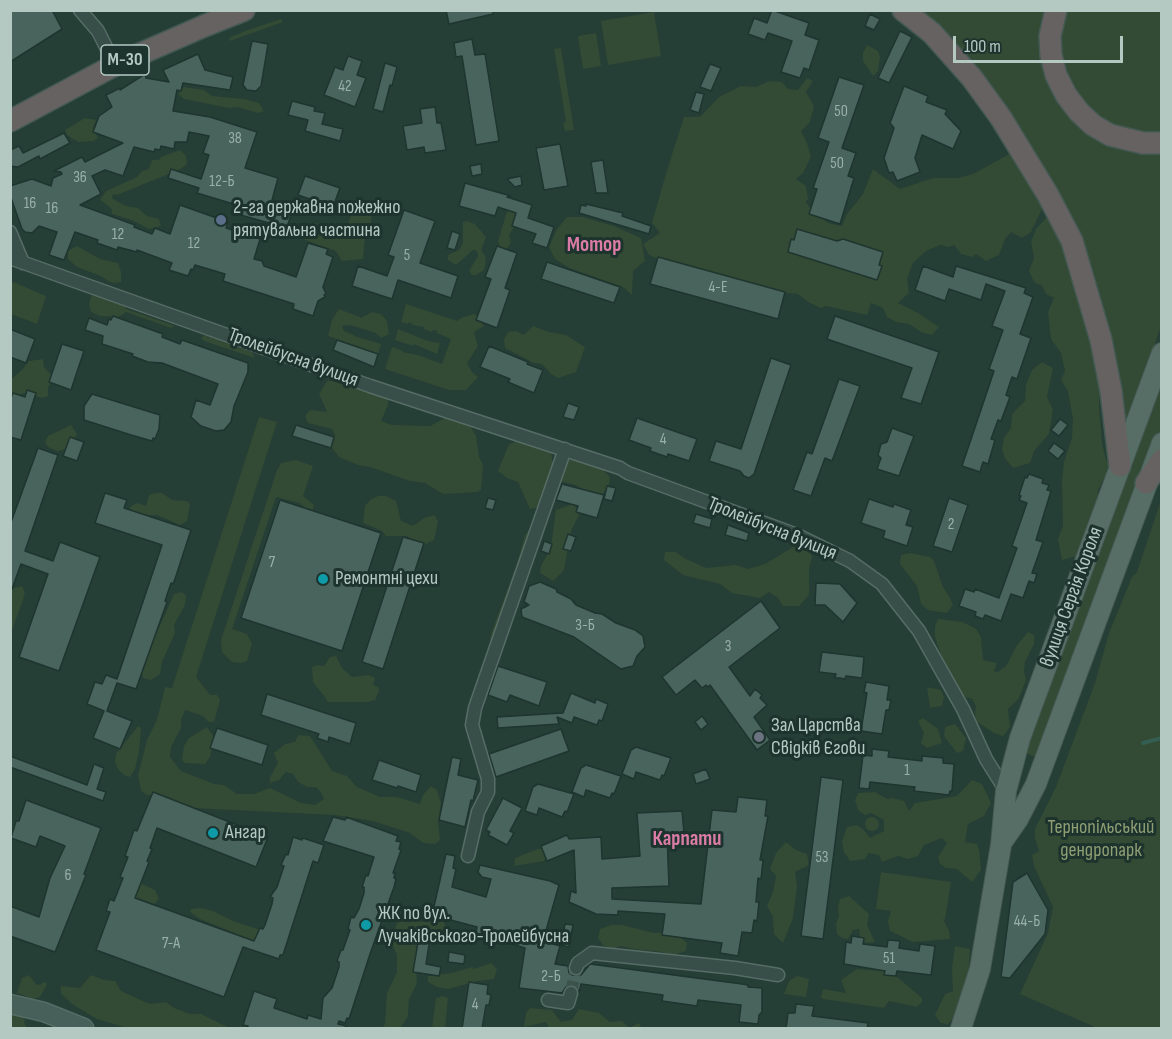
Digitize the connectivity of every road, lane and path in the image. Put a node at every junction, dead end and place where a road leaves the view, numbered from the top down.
1 (80, 10) edge
2 (244, 10) edge
3 (903, 10) edge
4 (1056, 10) edge
5 (115, 65) junction
6 (10, 120) edge
7 (1161, 143) edge
8 (10, 232) edge
9 (10, 258) edge
10 (23, 263) junction
11 (1161, 353) edge
12 (1161, 443) edge
13 (565, 449) junction
14 (1161, 460) edge
15 (1120, 466) junction
16 (1146, 483) junction
17 (1006, 790) junction
18 (1001, 845) junction
19 (468, 856) dead end
20 (576, 968) dead end
21 (778, 975) dead end
22 (571, 993) dead end
23 (548, 1000) dead end
24 (10, 1004) edge
25 (84, 1029) edge
26 (961, 1029) edge

1 - 5 street
2 - 5 highway, М-30
3 - 15 highway
4 - 7 highway
5 - 6 highway, М-30
8 - 10 street
9 - 10 street, Тролейбусна вулиця
10 - 13 street, Тролейбусна вулиця
11 - 15 main road, вулиця Сергія Короля
12 - 16 main road, вулиця Сергія Короля
13 - 17 street, Тролейбусна вулиця
13 - 19 street
14 - 16 highway
15 - 17 main road, вулиця Сергія Короля
16 - 18 main road, вулиця Сергія Короля
17 - 18 main road, вулиця Сергія Короля
18 - 26 main road, вулиця Сергія Короля
20 - 21 street
22 - 23 street
24 - 25 main road

